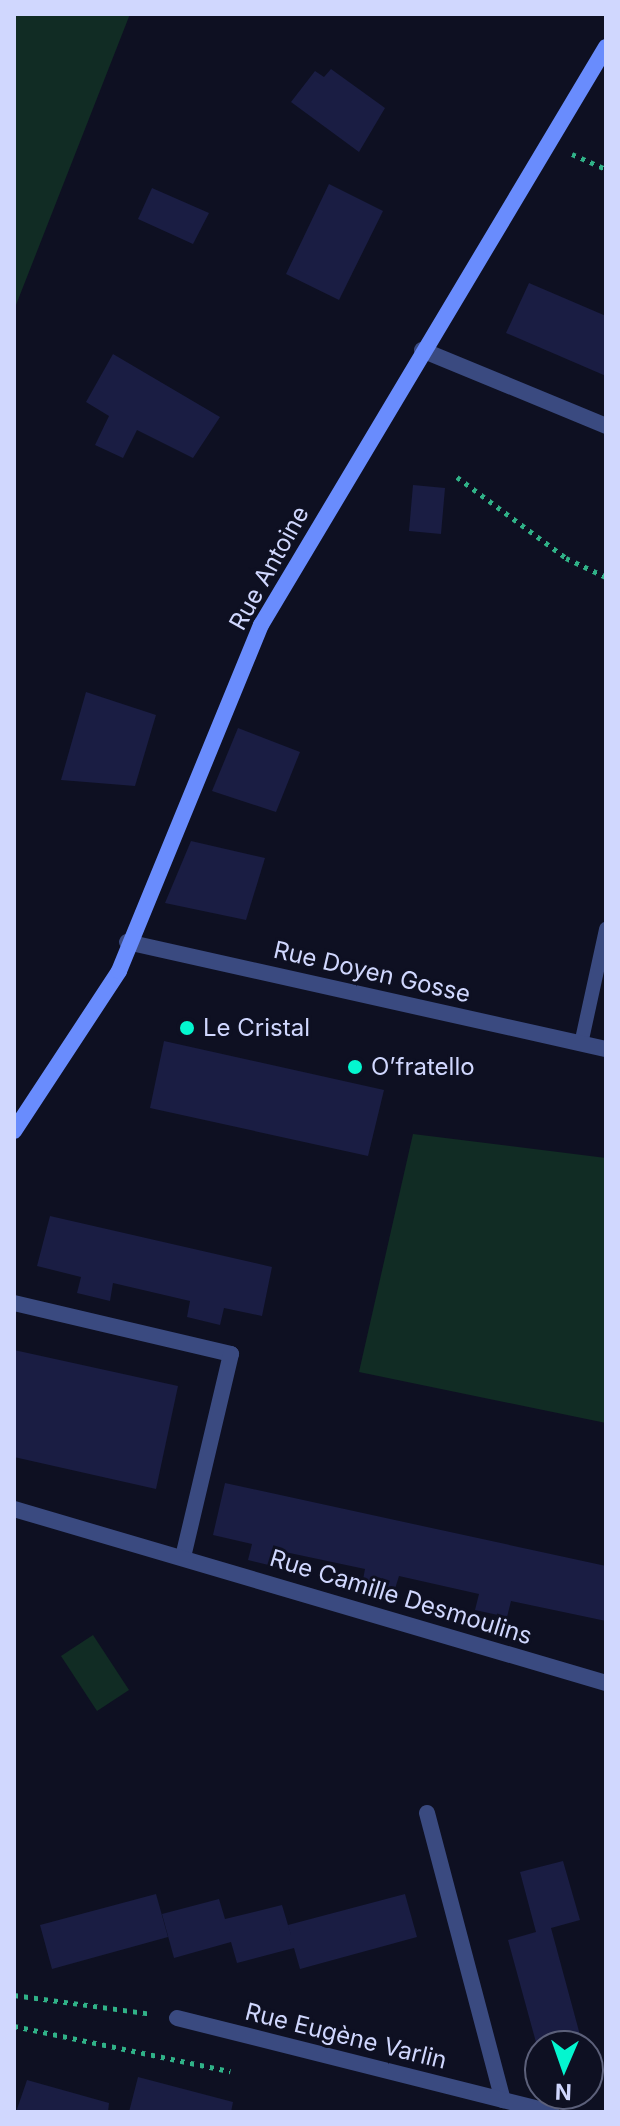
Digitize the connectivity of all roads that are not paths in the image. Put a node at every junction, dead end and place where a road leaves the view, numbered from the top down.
1 (606, 47) edge
2 (422, 350) junction
3 (606, 426) edge
4 (605, 935) edge
5 (127, 942) junction
6 (581, 1044) junction
7 (606, 1049) edge
8 (14, 1131) edge
9 (14, 1303) edge
10 (14, 1509) edge
11 (183, 1557) junction
12 (606, 1683) edge
13 (427, 1813) dead end
14 (177, 2018) road end
15 (503, 2100) junction
16 (551, 2112) edge

1 - 2 street, Rue Antoine
2 - 3 street
2 - 5 street, Rue Antoine
4 - 6 lane
5 - 6 street, Rue Doyen Gosse
5 - 8 street, Rue Antoine
6 - 7 street, Rue Doyen Gosse
9 - 11 street
10 - 11 street, Rue Camille Desmoulins
11 - 12 street, Rue Camille Desmoulins
13 - 15 street
14 - 15 street, Rue Eugène Varlin
15 - 16 street, Rue Eugène Varlin

